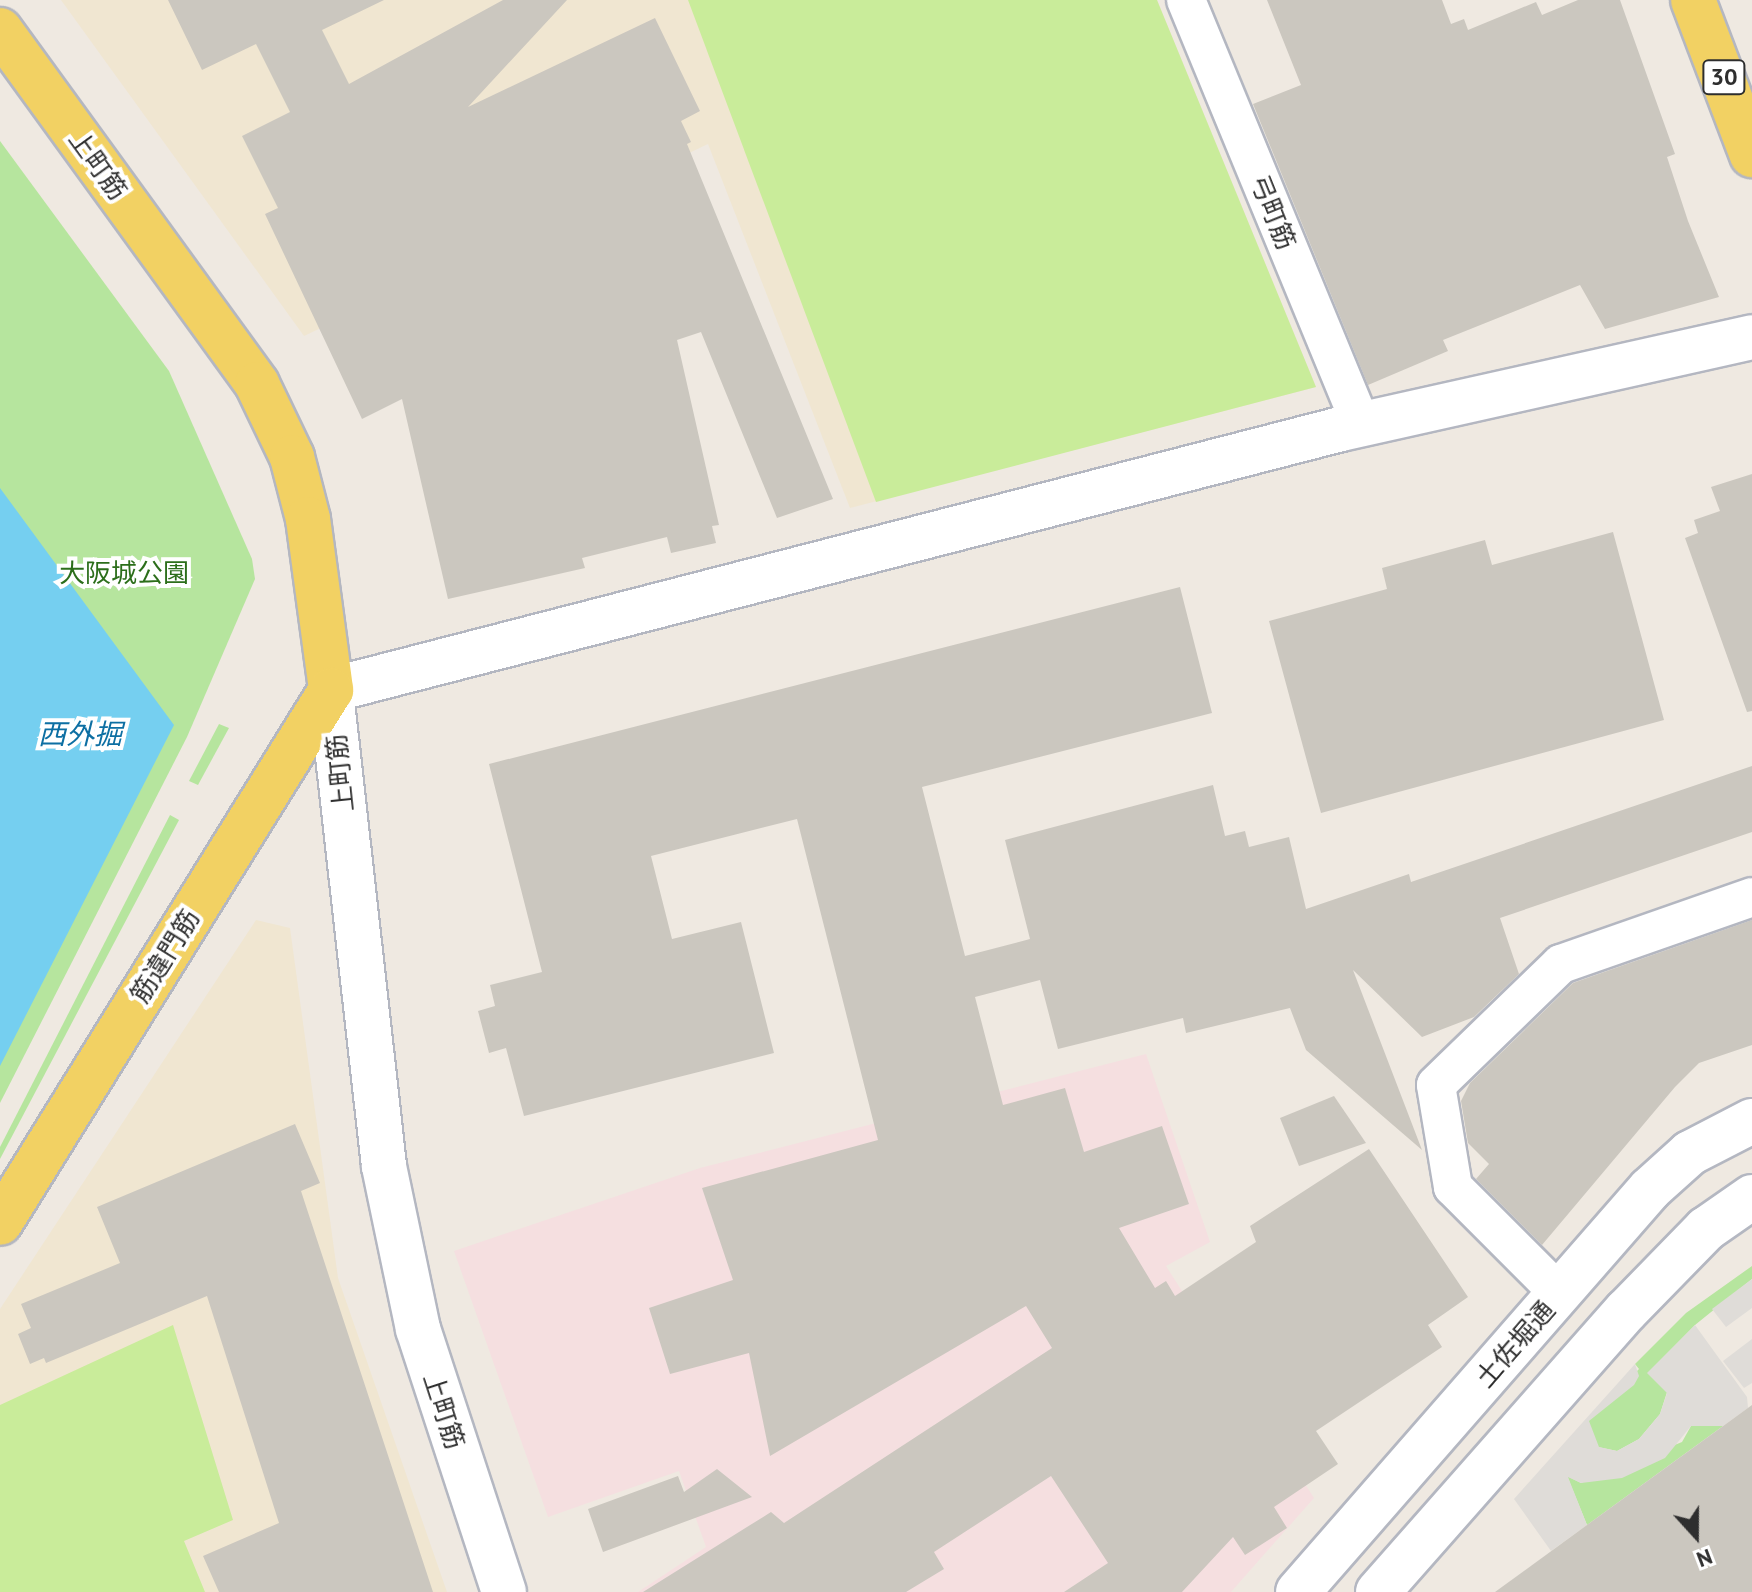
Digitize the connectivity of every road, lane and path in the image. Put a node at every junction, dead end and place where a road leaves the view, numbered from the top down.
1 (1186, 0) edge
2 (1693, 0) edge
3 (0, 30) edge
4 (1752, 155) edge
5 (1752, 337) edge
6 (1361, 425) junction
7 (331, 690) junction
8 (1752, 897) edge
9 (1752, 1121) edge
10 (1752, 1197) edge
11 (0, 1223) edge
12 (1559, 1293) junction
13 (504, 1592) edge
14 (1298, 1592) edge
15 (1378, 1592) edge

1 - 6 street, 弓町筋
2 - 4 main road, 30
3 - 7 main road, 上町筋
5 - 6 street
6 - 7 street
7 - 11 main road, 筋違門筋
7 - 13 street, 上町筋
8 - 12 street
9 - 12 street, 土佐堀通
10 - 15 street
12 - 14 street, 土佐堀通

